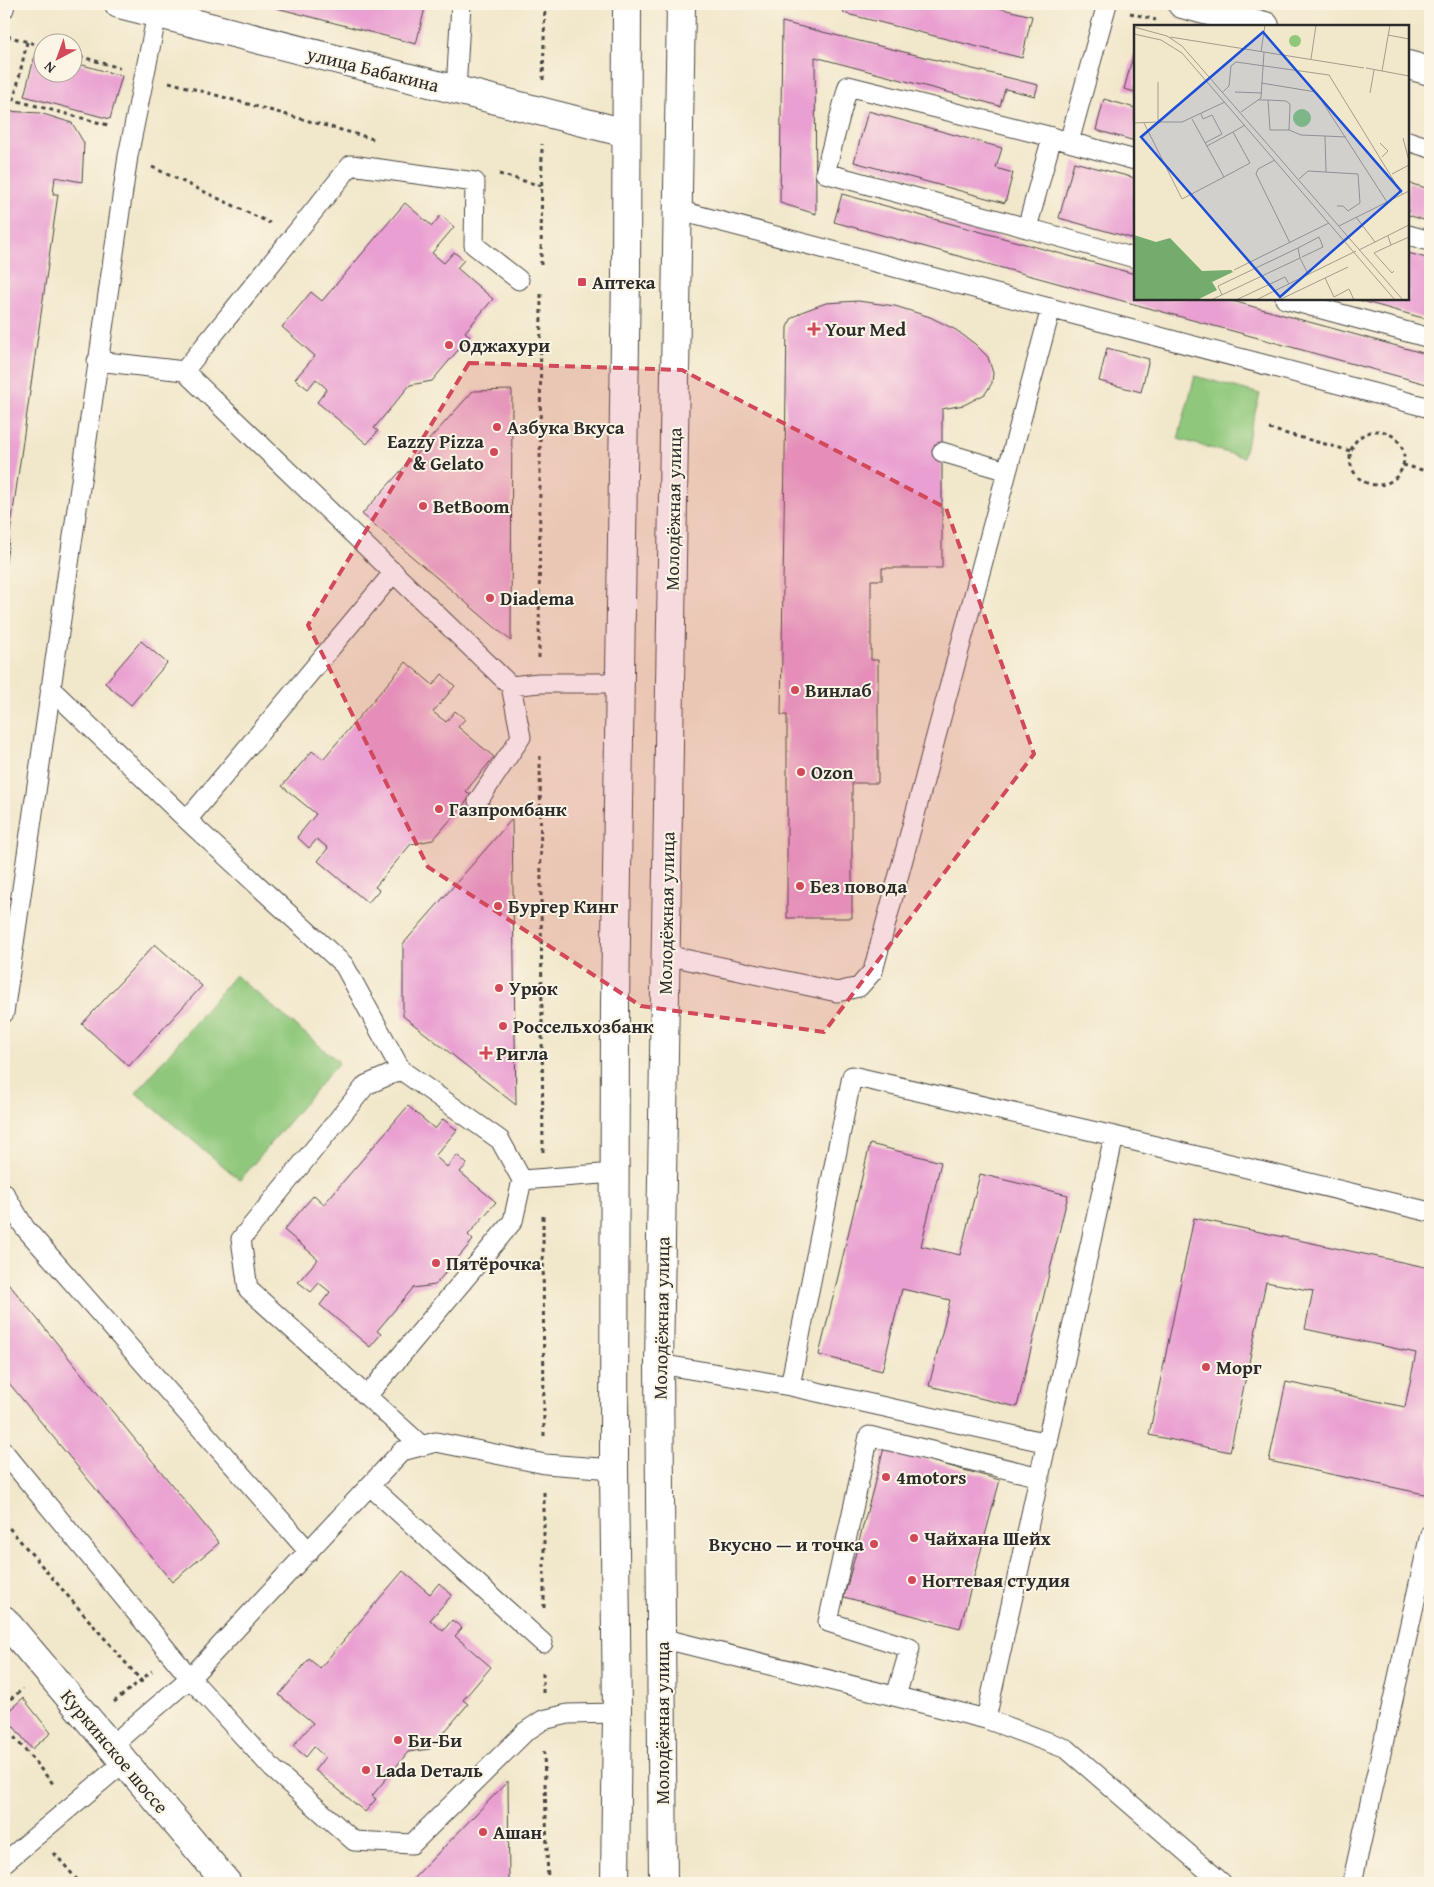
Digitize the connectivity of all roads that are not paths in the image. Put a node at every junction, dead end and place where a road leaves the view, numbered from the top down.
1 (5, 4) edge
2 (119, 4) edge
3 (461, 4) edge
4 (627, 4) edge
5 (680, 4) edge
6 (1182, 4) edge
7 (1106, 5) edge
8 (4, 9) edge
9 (157, 14) junction
10 (1261, 25) edge
11 (1409, 65) edge
12 (1430, 71) edge
13 (456, 90) junction
14 (626, 133) junction
15 (1060, 140) junction
16 (1409, 142) edge
17 (1430, 148) edge
18 (1134, 160) edge
19 (677, 210) junction
20 (1027, 228) junction
21 (1409, 235) edge
22 (1430, 241) edge
23 (1134, 258) edge
24 (519, 280) dead end
25 (1289, 300) edge
26 (1051, 308) junction
27 (1430, 338) edge
28 (97, 361) junction
29 (184, 370) junction
30 (1430, 408) edge
31 (942, 452) dead end
32 (1007, 471) junction
33 (394, 572) junction
34 (620, 683) junction
35 (511, 686) junction
36 (50, 688) junction
37 (478, 801) dead end
38 (187, 820) junction
39 (666, 955) junction
40 (4, 1013) edge
41 (401, 1070) junction
42 (1114, 1136) junction
43 (615, 1174) junction
44 (522, 1180) junction
45 (4, 1193) edge
46 (1430, 1212) edge
47 (659, 1364) junction
48 (790, 1386) junction
49 (367, 1396) junction
50 (1048, 1442) junction
51 (422, 1446) junction
52 (4, 1452) edge
53 (614, 1469) junction
54 (1040, 1477) junction
55 (370, 1486) junction
56 (1430, 1534) edge
57 (309, 1552) junction
58 (4, 1620) edge
59 (661, 1638) junction
60 (543, 1643) road end
61 (190, 1678) junction
62 (896, 1696) junction
63 (617, 1713) junction
64 (986, 1719) junction
65 (117, 1754) junction
66 (4, 1863) edge
67 (227, 1883) edge
68 (616, 1883) edge
69 (663, 1883) edge
70 (1222, 1883) edge
71 (1352, 1883) edge

1 - 8 lane
2 - 9 main road, улица Бабакина
3 - 13 lane
4 - 14 main road
5 - 19 main road, Молодёжная улица
6 - 10 main road
7 - 15 lane
9 - 13 main road, улица Бабакина
9 - 28 lane
11 - 12 main road
13 - 14 main road, улица Бабакина
14 - 34 main road
15 - 18 lane
15 - 20 lane
15 - 20 lane
16 - 17 lane
19 - 26 lane
19 - 39 main road, Молодёжная улица
20 - 23 lane
21 - 22 lane
24 - 29 lane
25 - 27 lane
26 - 30 lane
26 - 32 lane
28 - 29 lane
28 - 36 lane
29 - 33 lane
31 - 32 lane
32 - 39 lane
33 - 35 lane
33 - 38 lane
34 - 35 lane
34 - 43 main road
35 - 37 lane
36 - 38 lane
36 - 40 lane
38 - 41 lane
39 - 47 main road, Молодёжная улица
41 - 44 lane
41 - 49 lane
42 - 46 lane
42 - 48 lane
42 - 50 lane
43 - 44 lane
43 - 53 main road
44 - 49 lane
45 - 57 lane
47 - 48 lane
47 - 59 main road, Молодёжная улица
48 - 50 lane
49 - 51 lane
50 - 54 lane
51 - 53 lane
51 - 55 lane
52 - 61 lane
53 - 63 main road
54 - 62 lane
54 - 64 lane
55 - 57 lane
55 - 60 lane
56 - 71 lane
57 - 61 lane
58 - 65 main road, Куркинское шоссе
59 - 62 lane
59 - 69 main road, Молодёжная улица
61 - 63 lane
61 - 65 lane
62 - 64 lane
63 - 68 main road
64 - 70 lane
65 - 66 lane
65 - 67 main road, Куркинское шоссе

